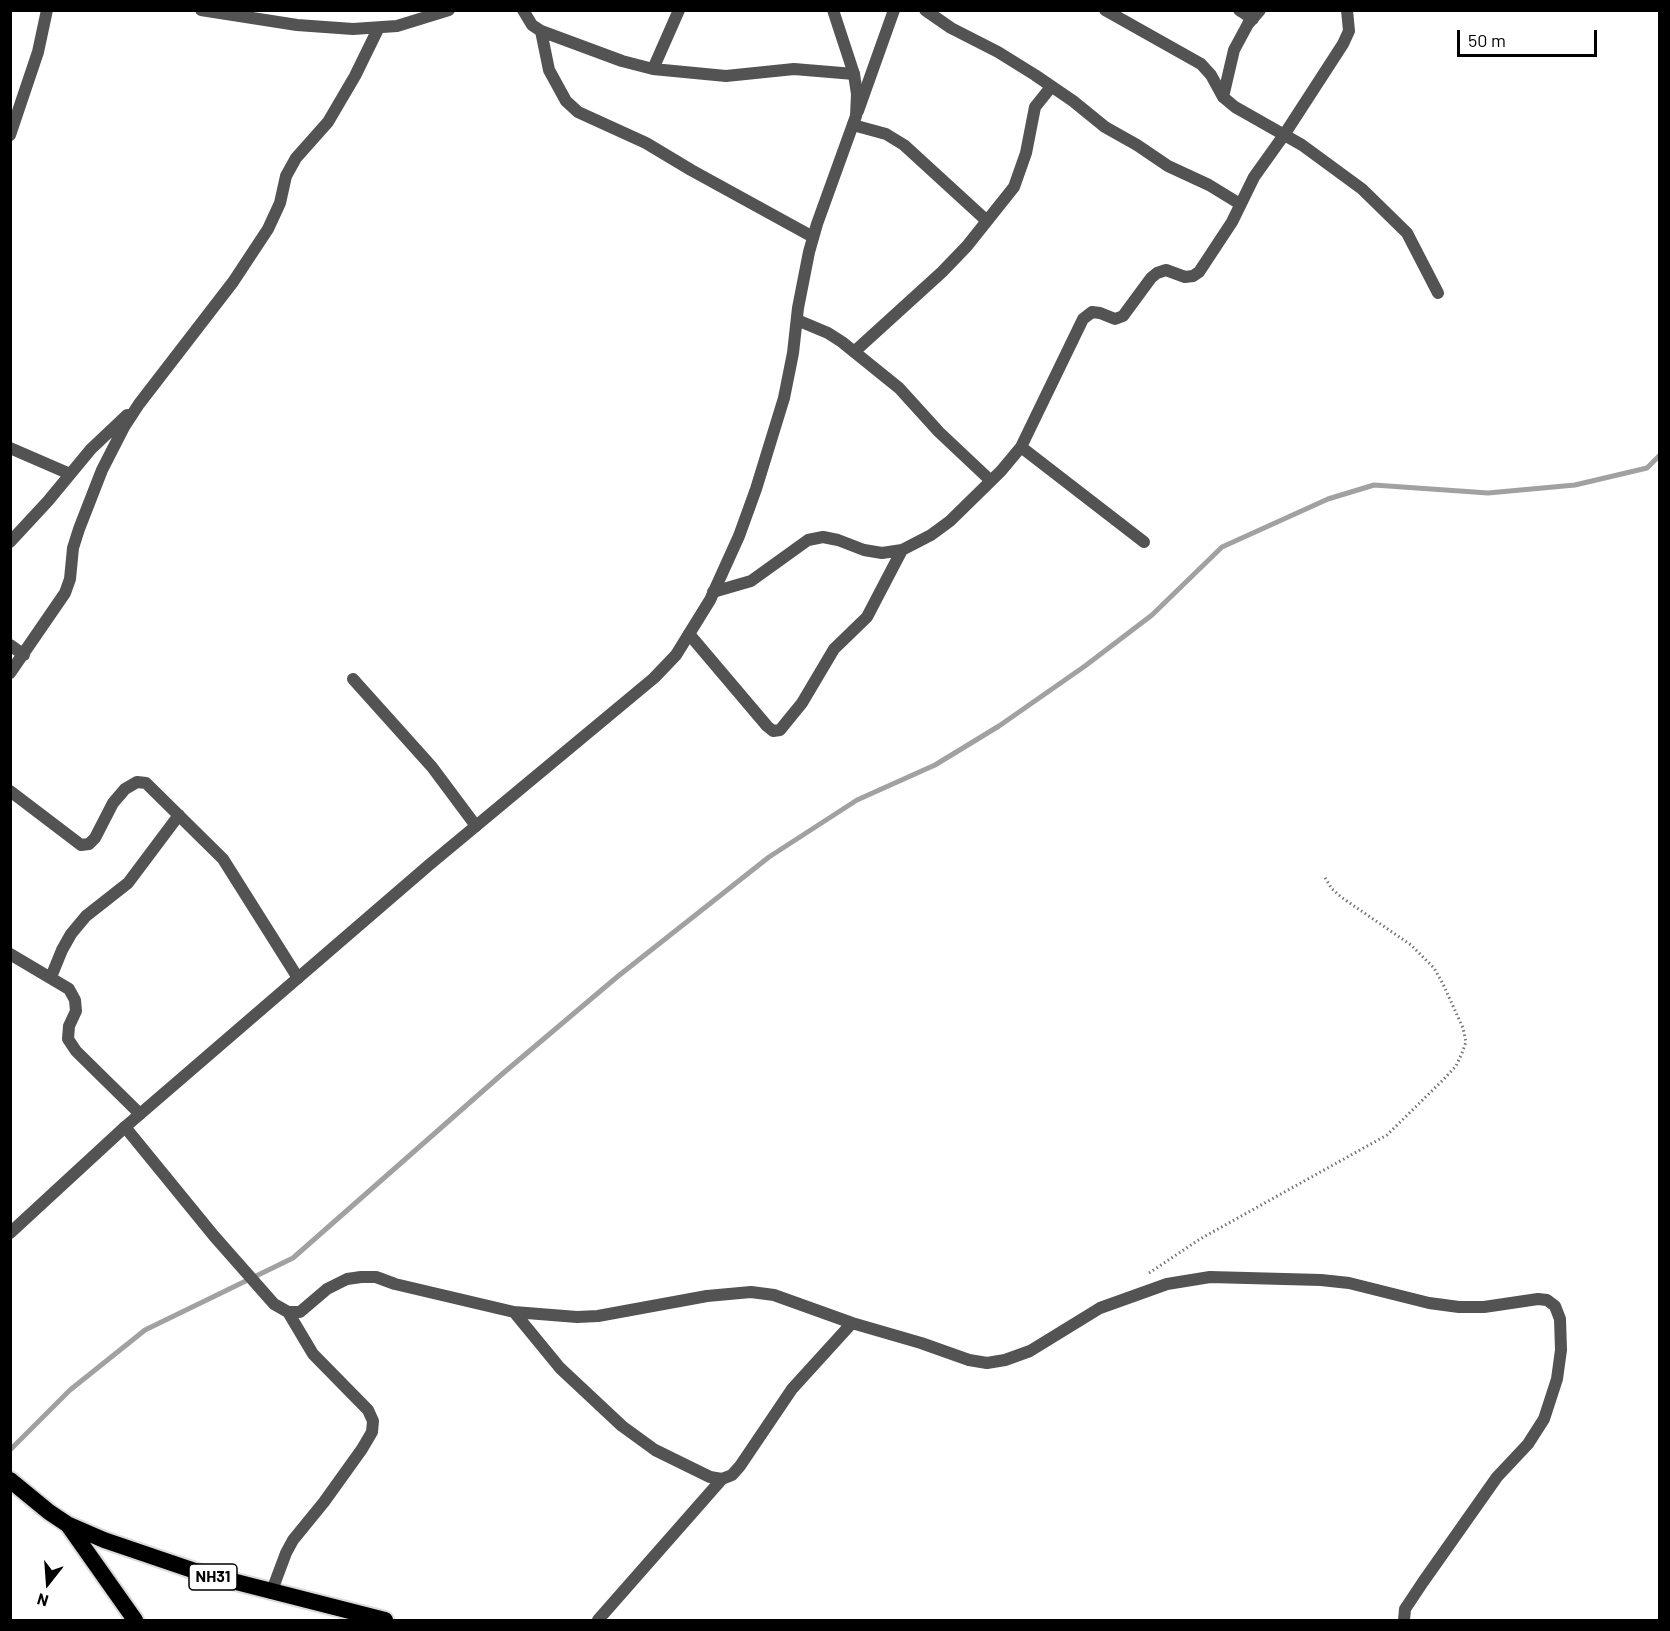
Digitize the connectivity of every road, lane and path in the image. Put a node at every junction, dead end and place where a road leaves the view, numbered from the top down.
1 (47, 10) edge
2 (201, 10) edge
3 (449, 10) edge
4 (523, 10) edge
5 (679, 10) edge
6 (833, 10) edge
7 (894, 10) edge
8 (925, 10) edge
9 (1105, 10) edge
10 (1239, 10) edge
11 (1347, 10) edge
12 (1257, 15) edge
13 (378, 29) junction
14 (540, 31) junction
15 (653, 69) junction
16 (854, 74) junction
17 (1051, 87) junction
18 (1223, 97) junction
19 (855, 120) junction
20 (10, 135) edge
21 (1284, 135) junction
22 (1240, 204) junction
23 (987, 221) junction
24 (813, 237) junction
25 (1438, 293) dead end
26 (796, 320) junction
27 (854, 352) junction
28 (139, 404) junction
29 (1021, 447) junction
30 (10, 448) edge
31 (70, 474) junction
32 (991, 481) junction
33 (10, 542) edge
34 (1144, 542) dead end
35 (902, 550) junction
36 (713, 592) junction
37 (689, 634) junction
38 (10, 645) edge
39 (24, 655) junction
40 (10, 673) edge
41 (353, 679) dead end
42 (10, 791) edge
43 (179, 815) junction
44 (476, 826) junction
45 (1324, 876) dead end
46 (10, 954) edge
47 (51, 977) junction
48 (298, 978) junction
49 (140, 1114) junction
50 (125, 1127) junction
51 (10, 1233) edge
52 (1148, 1273) dead end
53 (288, 1312) junction
54 (514, 1312) junction
55 (852, 1323) junction
56 (722, 1479) junction
57 (10, 1480) edge
58 (67, 1524) junction
59 (271, 1593) junction
60 (135, 1620) edge
61 (385, 1620) edge
62 (598, 1620) edge
63 (1404, 1620) edge

1 - 20 street
2 - 13 street
3 - 13 street
4 - 14 street
5 - 15 street
6 - 16 street
7 - 19 street
8 - 17 street
9 - 18 street
10 - 12 street
11 - 21 street
12 - 18 street
13 - 28 street
14 - 15 street
14 - 24 street
15 - 16 street
16 - 19 street
17 - 22 street
17 - 23 street
18 - 21 street
19 - 23 street
19 - 24 street
21 - 22 street
21 - 25 street
22 - 29 street
23 - 27 street
24 - 26 street
26 - 27 street
26 - 36 street
27 - 32 street
28 - 31 street
28 - 39 street
29 - 32 street
29 - 34 street
30 - 31 street
31 - 33 street
32 - 35 street
35 - 36 street
35 - 37 street
36 - 37 street
37 - 44 street
38 - 39 street
39 - 40 street
41 - 44 street
42 - 43 street
43 - 47 street
43 - 48 street
44 - 48 street
45 - 52 path
46 - 47 street
47 - 49 street
48 - 49 street
49 - 50 street
50 - 51 street
50 - 53 street
53 - 54 street
53 - 59 street
54 - 55 street
54 - 56 street
55 - 56 street
55 - 63 street
56 - 62 street
57 - 58 highway, NH31
58 - 59 highway, NH31
58 - 60 highway
59 - 61 highway, NH31

